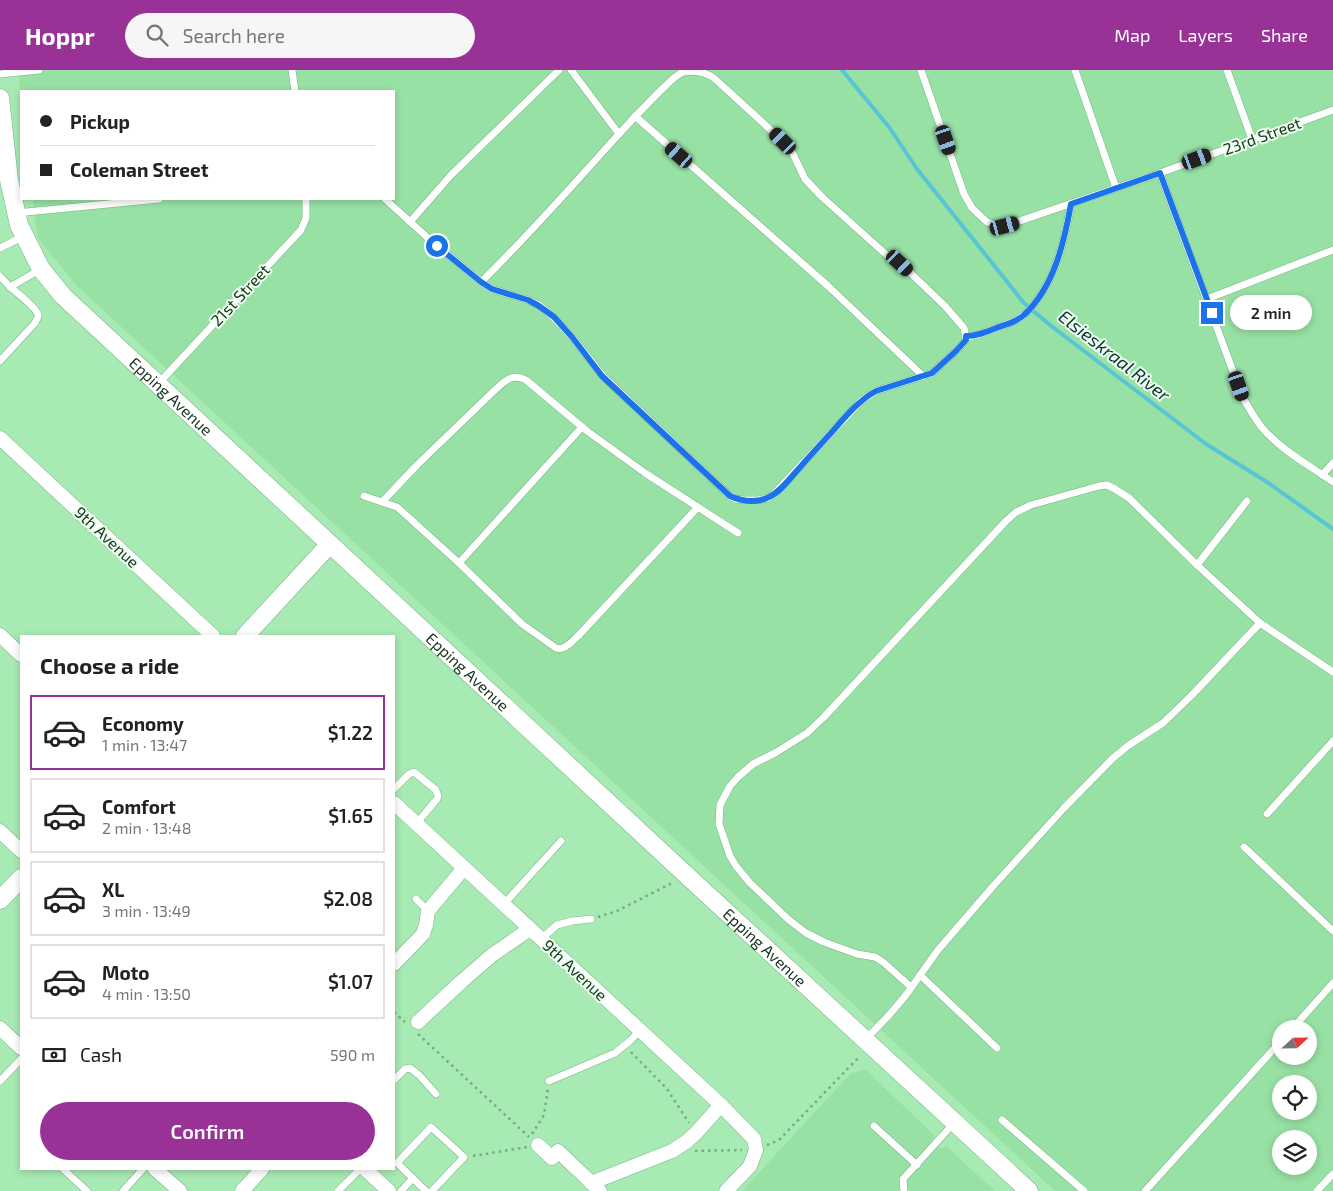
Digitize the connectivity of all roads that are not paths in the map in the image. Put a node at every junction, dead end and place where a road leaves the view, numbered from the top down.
1 (39, 70) edge
2 (292, 70) edge
3 (559, 70) edge
4 (571, 70) edge
5 (921, 70) edge
6 (1075, 70) edge
7 (1227, 70) edge
8 (0, 74) edge
9 (295, 90) edge
10 (0, 98) edge
11 (1333, 110) edge
12 (635, 116) junction
13 (618, 134) junction
14 (1252, 139) junction
15 (1160, 173) junction
16 (1116, 188) junction
17 (149, 200) edge
18 (306, 200) edge
19 (386, 200) edge
20 (1071, 204) junction
21 (16, 213) junction
22 (410, 222) junction
23 (24, 236) junction
24 (0, 248) edge
25 (1333, 250) edge
26 (41, 269) junction
27 (0, 276) edge
28 (481, 282) junction
29 (10, 287) junction
30 (1207, 299) junction
31 (966, 336) junction
32 (0, 361) edge
33 (923, 376) junction
34 (158, 384) junction
35 (582, 427) junction
36 (0, 438) edge
37 (1333, 463) edge
38 (1322, 475) junction
39 (1333, 482) edge
40 (364, 496) dead end
41 (1247, 501) dead end
42 (382, 502) junction
43 (698, 508) junction
44 (738, 534) dead end
45 (330, 544) junction
46 (460, 564) junction
47 (1197, 565) junction
48 (1260, 623) junction
49 (212, 635) edge
50 (246, 635) edge
51 (0, 636) edge
52 (20, 654) edge
53 (1333, 672) edge
54 (1333, 741) edge
55 (395, 788) edge
56 (395, 804) edge
57 (1267, 814) dead end
58 (416, 824) junction
59 (0, 831) edge
60 (561, 841) dead end
61 (1244, 847) dead end
62 (20, 850) edge
63 (464, 868) junction
64 (20, 879) edge
65 (416, 899) dead end
66 (0, 900) edge
67 (503, 905) junction
68 (428, 911) junction
69 (594, 918) road end
70 (530, 930) junction
71 (1333, 931) edge
72 (541, 939) junction
73 (395, 963) edge
74 (920, 975) junction
75 (1333, 983) edge
76 (911, 988) junction
77 (1300, 1020) edge
78 (414, 1026) road end
79 (0, 1028) edge
80 (640, 1030) junction
81 (865, 1040) junction
82 (20, 1047) edge
83 (997, 1048) dead end
84 (1272, 1051) edge
85 (20, 1060) edge
86 (395, 1079) edge
87 (0, 1081) edge
88 (549, 1081) road end
89 (436, 1094) dead end
90 (721, 1105) junction
91 (1002, 1120) dead end
92 (955, 1122) junction
93 (874, 1126) dead end
94 (534, 1141) road end
95 (917, 1164) junction
96 (64, 1170) edge
97 (142, 1170) edge
98 (156, 1170) edge
99 (261, 1170) edge
100 (359, 1170) edge
101 (366, 1170) edge
102 (1333, 1174) edge
103 (413, 1178) junction
104 (596, 1187) edge
105 (87, 1191) edge
106 (123, 1191) edge
107 (180, 1191) edge
108 (242, 1191) edge
109 (338, 1191) edge
110 (389, 1191) edge
111 (400, 1191) edge
112 (426, 1191) edge
113 (432, 1191) edge
114 (726, 1191) edge
115 (904, 1191) edge
116 (1029, 1191) edge
117 (1084, 1191) edge
118 (1145, 1191) edge
119 (1317, 1191) edge

1 - 8 lane
2 - 9 lane
3 - 22 lane
4 - 13 lane
5 - 20 lane, 23rd Street
6 - 16 lane
7 - 14 lane
10 - 21 street, Epping Avenue
11 - 14 lane, 23rd Street
12 - 13 lane
12 - 31 lane
12 - 33 lane
13 - 28 lane
14 - 15 lane, 23rd Street
15 - 16 lane, 23rd Street
15 - 30 lane
16 - 20 lane, 23rd Street
17 - 21 lane
18 - 34 lane, 21st Street
19 - 22 lane
20 - 31 lane
21 - 23 street, Epping Avenue
22 - 28 lane
23 - 24 lane
23 - 26 street, Epping Avenue
25 - 30 lane
26 - 29 lane
26 - 34 street, Epping Avenue
27 - 29 lane
28 - 33 lane
29 - 32 lane
30 - 38 lane
31 - 33 lane
34 - 45 street, Epping Avenue
35 - 42 lane
35 - 43 lane
35 - 46 lane
36 - 49 street, 9th Avenue
37 - 38 lane
38 - 39 lane
40 - 42 lane
41 - 47 lane
42 - 46 lane
43 - 44 lane
43 - 46 lane
45 - 50 street
45 - 81 street, Epping Avenue
47 - 48 lane
47 - 76 lane
48 - 53 lane
48 - 74 lane
51 - 52 street
54 - 57 lane
55 - 58 lane
56 - 58 street, 9th Avenue
58 - 63 street, 9th Avenue
59 - 62 street
60 - 67 lane
61 - 71 lane
63 - 67 street, 9th Avenue
63 - 68 street
64 - 66 street
65 - 68 lane
67 - 70 street, 9th Avenue
68 - 73 street
69 - 72 lane
70 - 72 street, 9th Avenue
70 - 78 street
72 - 80 street, 9th Avenue
74 - 76 lane
74 - 83 lane
75 - 77 lane
76 - 81 lane
79 - 82 street
80 - 88 lane
80 - 90 street, 9th Avenue
81 - 92 street, Epping Avenue
84 - 118 lane
85 - 87 lane
86 - 89 lane
90 - 104 street
90 - 114 street, 9th Avenue
91 - 117 lane
92 - 95 lane
92 - 116 street, Epping Avenue
93 - 95 lane
94 - 104 street
95 - 115 lane
96 - 105 lane
97 - 106 lane
98 - 107 street
99 - 108 street
100 - 109 lane
101 - 110 street
102 - 119 lane
103 - 111 lane
103 - 112 lane
103 - 113 lane

